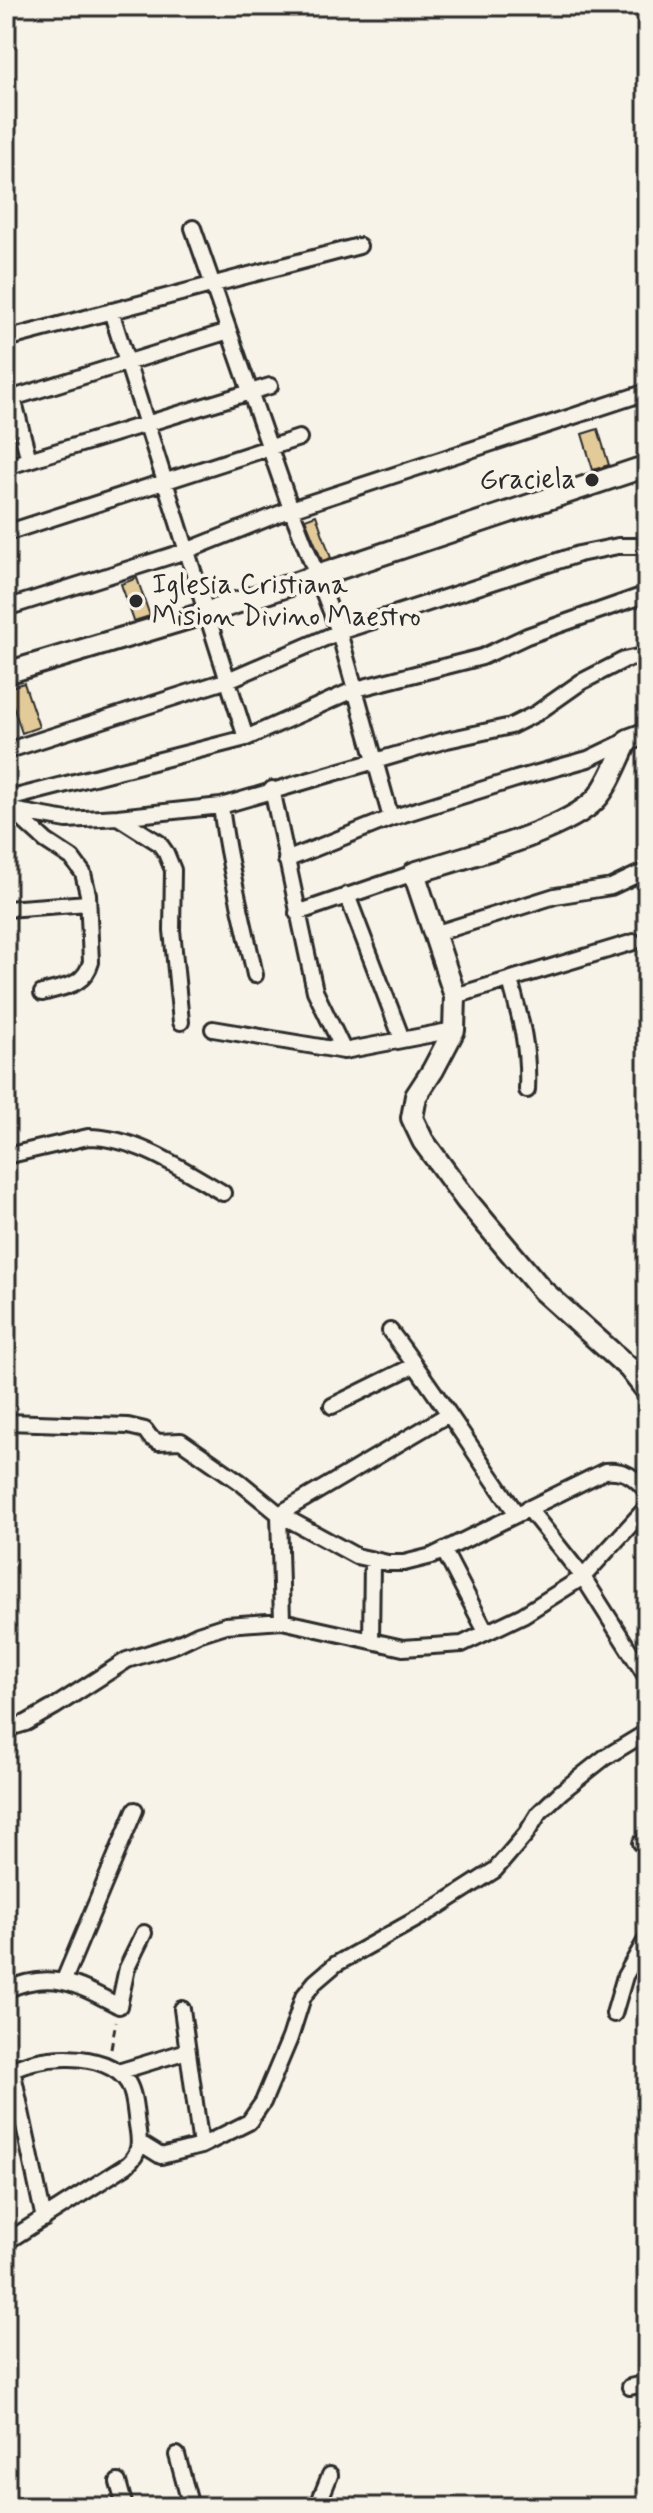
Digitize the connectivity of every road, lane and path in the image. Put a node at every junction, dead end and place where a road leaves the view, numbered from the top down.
1 (193, 228) dead end
2 (359, 246) dead end
3 (212, 285) junction
4 (111, 311) junction
5 (229, 331) junction
6 (6, 339) edge
7 (127, 363) junction
8 (270, 386) dead end
9 (647, 392) edge
10 (250, 393) junction
11 (9, 399) edge
12 (146, 424) junction
13 (299, 438) dead end
14 (270, 447) junction
15 (29, 460) junction
16 (647, 466) edge
17 (6, 467) edge
18 (164, 481) junction
19 (291, 509) junction
20 (6, 533) edge
21 (647, 546) edge
22 (186, 551) junction
23 (316, 576) junction
24 (647, 594) edge
25 (6, 608) edge
26 (206, 613) junction
27 (339, 632) junction
28 (647, 655) edge
29 (6, 673) edge
30 (228, 680) junction
31 (356, 689) junction
32 (638, 736) edge
33 (246, 738) junction
34 (6, 751) edge
35 (375, 763) junction
36 (272, 789) junction
37 (8, 801) edge
38 (221, 806) junction
39 (118, 817) junction
40 (391, 818) junction
41 (286, 860) junction
42 (647, 870) edge
43 (414, 873) junction
44 (347, 895) junction
45 (88, 903) junction
46 (6, 909) edge
47 (297, 913) junction
48 (434, 934) junction
49 (634, 942) dead end
50 (255, 975) dead end
51 (510, 980) junction
52 (42, 993) dead end
53 (455, 996) junction
54 (181, 1022) dead end
55 (213, 1029) dead end
56 (454, 1030) junction
57 (402, 1039) junction
58 (344, 1051) junction
59 (527, 1090) dead end
60 (6, 1156) edge
61 (223, 1193) dead end
62 (390, 1331) dead end
63 (415, 1365) junction
64 (647, 1391) edge
65 (332, 1406) dead end
66 (447, 1415) junction
67 (6, 1422) edge
68 (647, 1492) edge
69 (647, 1507) edge
70 (522, 1511) junction
71 (279, 1514) junction
72 (444, 1551) junction
73 (372, 1561) junction
74 (583, 1577) junction
75 (282, 1621) junction
76 (486, 1632) junction
77 (371, 1641) junction
78 (647, 1678) edge
79 (6, 1729) edge
80 (647, 1732) edge
81 (135, 1810) dead end
82 (144, 1933) dead end
83 (647, 1938) edge
84 (64, 1980) junction
85 (6, 1990) edge
86 (119, 2006) junction
87 (182, 2009) dead end
88 (614, 2014) dead end
89 (187, 2051) junction
90 (113, 2069) junction
91 (9, 2071) edge
92 (140, 2143) junction
93 (201, 2146) junction
94 (44, 2219) junction
95 (6, 2242) edge
96 (647, 2383) edge
97 (630, 2387) dead end
98 (177, 2455) dead end
99 (330, 2475) dead end
100 (118, 2482) dead end
101 (125, 2507) edge
102 (189, 2507) edge
103 (317, 2507) edge

1 - 3 street
2 - 3 street
3 - 4 street
3 - 5 street
4 - 6 street
4 - 7 street
5 - 7 street
5 - 10 street
7 - 11 street
7 - 12 street
8 - 10 street
9 - 19 street
10 - 12 street
10 - 14 street
11 - 15 street
12 - 15 street
12 - 18 street
13 - 14 street
14 - 18 street
14 - 19 street
15 - 17 street
16 - 23 street
18 - 20 street
18 - 22 street
19 - 22 street
19 - 23 street
21 - 27 street
22 - 25 street
22 - 26 street
23 - 26 street
23 - 27 street
24 - 31 street
26 - 29 street
26 - 30 street
27 - 30 street
27 - 31 street
28 - 35 street
30 - 33 street
30 - 34 street
31 - 33 street
31 - 35 street
32 - 40 street
32 - 43 street
33 - 37 street
35 - 36 street
35 - 40 street
36 - 38 street
36 - 41 street
37 - 39 street
37 - 45 street
38 - 39 street
38 - 50 street
39 - 54 street
40 - 41 street
41 - 47 street
42 - 48 street
43 - 44 street
43 - 48 street
44 - 47 street
44 - 57 street
45 - 46 street
45 - 52 street
47 - 58 street
48 - 53 street
49 - 51 street
51 - 53 street
51 - 59 street
53 - 56 street
55 - 58 street
56 - 57 street
56 - 64 street
57 - 58 street
60 - 61 street
62 - 63 street
63 - 65 street
63 - 66 street
66 - 70 street
66 - 71 street
67 - 71 street
68 - 70 street
69 - 74 street
70 - 72 street
70 - 74 street
71 - 73 street
71 - 75 street
72 - 73 street
72 - 76 street
73 - 77 street
74 - 76 street
74 - 78 street
75 - 77 street
75 - 79 street
76 - 77 street
80 - 93 street
81 - 84 street
82 - 86 street
83 - 88 street
84 - 85 street
84 - 86 street
86 - 90 path
87 - 89 street
89 - 90 street
89 - 93 street
90 - 91 street
90 - 92 street
91 - 94 street
92 - 93 street
92 - 94 street
94 - 95 street
96 - 97 street
98 - 102 street
99 - 103 street
100 - 101 street

